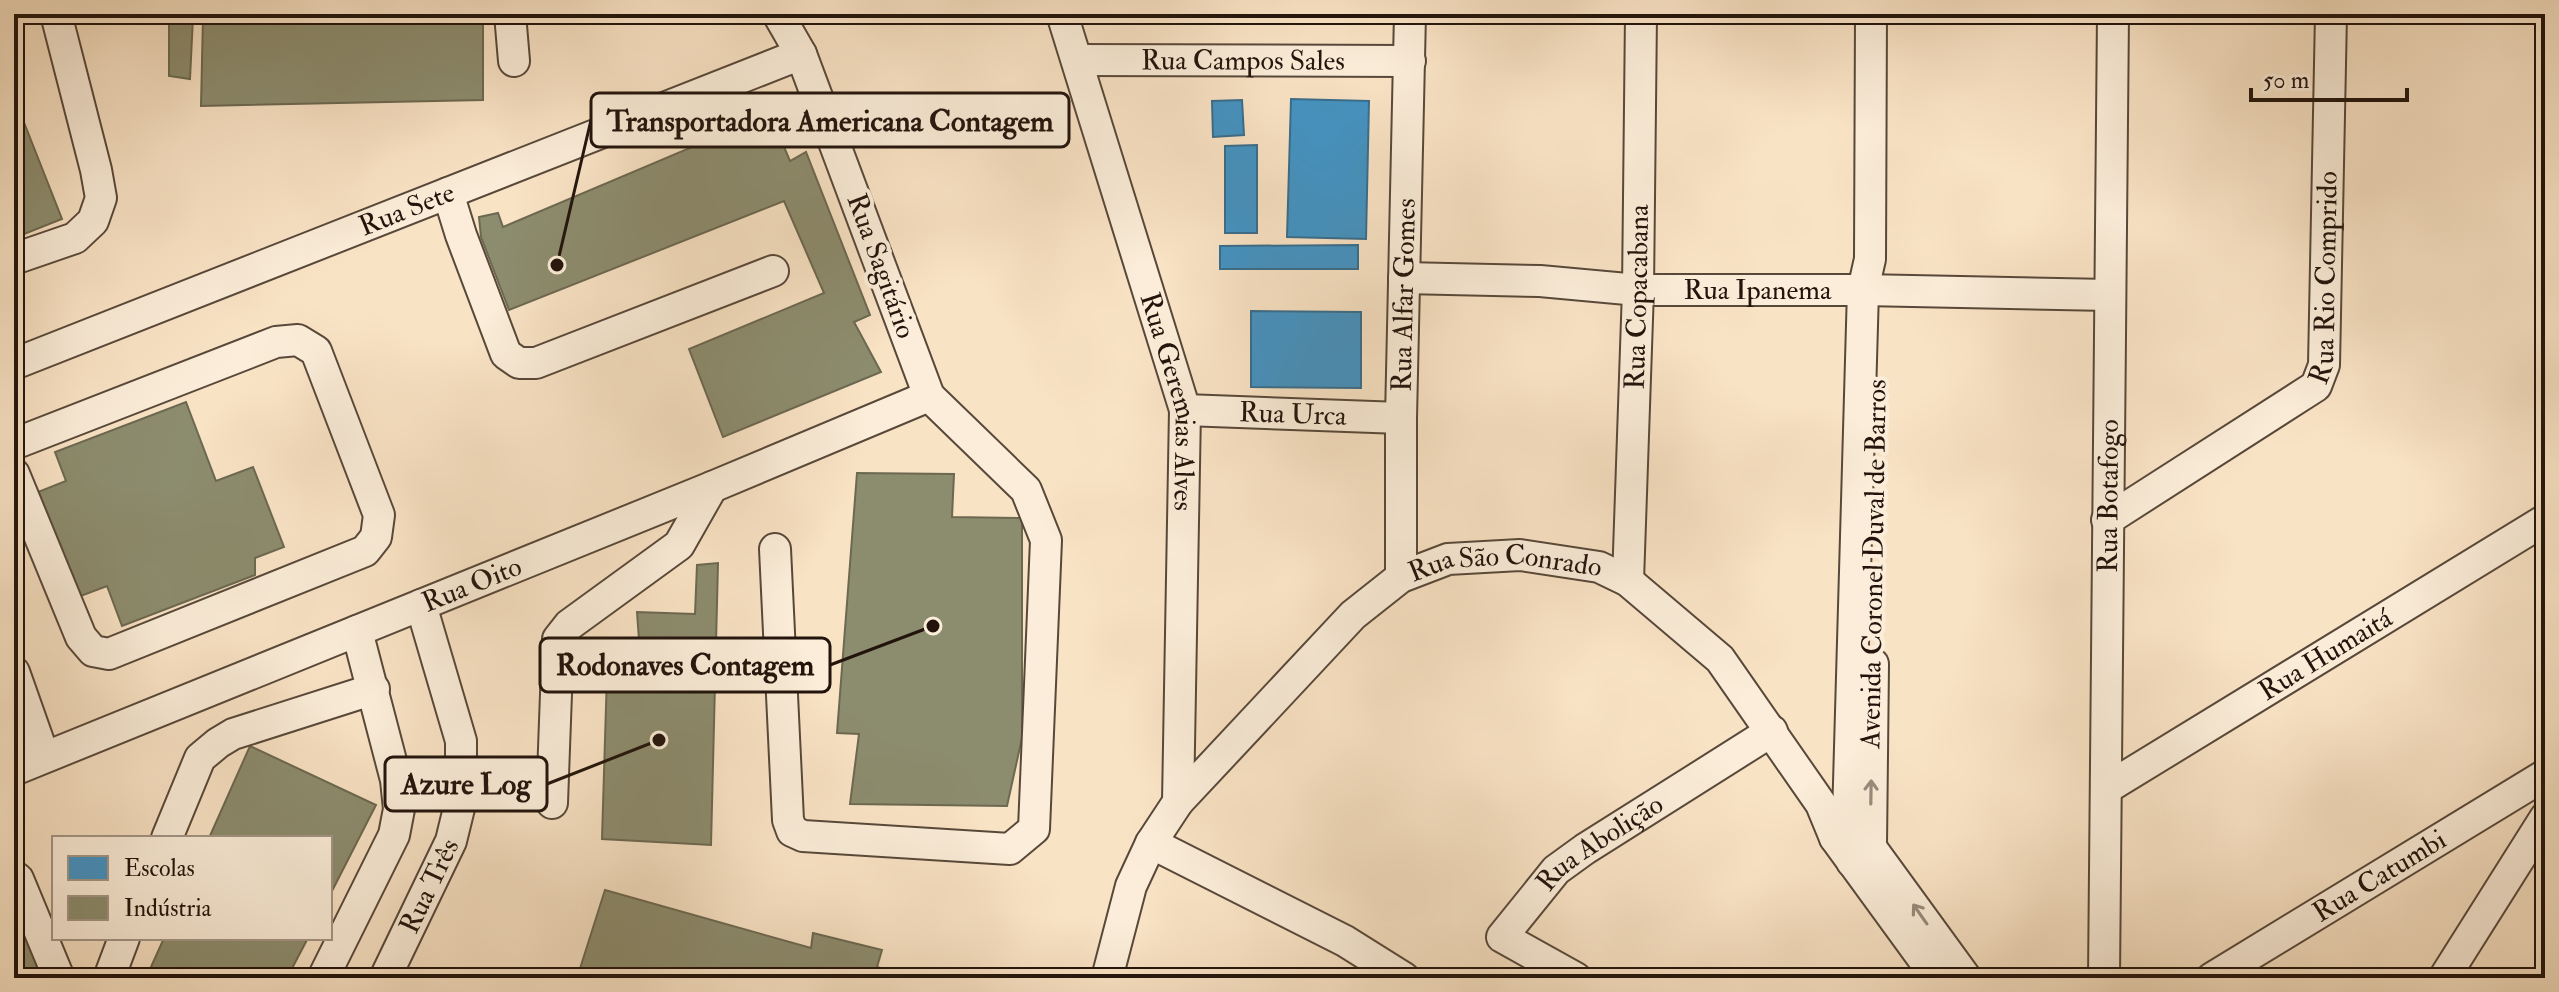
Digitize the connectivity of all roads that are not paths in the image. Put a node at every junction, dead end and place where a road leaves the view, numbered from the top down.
1 (56, 14) edge
2 (510, 14) edge
3 (778, 14) edge
4 (1062, 14) edge
5 (1410, 14) edge
6 (1641, 14) edge
7 (1871, 14) edge
8 (2113, 14) edge
9 (2331, 14) edge
10 (801, 54) junction
11 (1077, 60) junction
12 (514, 61) dead end
13 (1410, 61) junction
14 (448, 193) junction
15 (14, 259) edge
16 (773, 271) dead end
17 (1404, 278) junction
18 (1638, 290) junction
19 (1870, 290) junction
20 (2109, 295) junction
21 (14, 364) edge
22 (929, 396) junction
23 (1185, 410) junction
24 (1401, 418) junction
25 (14, 444) edge
26 (14, 474) edge
27 (712, 487) junction
28 (2107, 520) junction
29 (2545, 520) edge
30 (775, 549) dead end
31 (1401, 577) junction
32 (1628, 581) junction
33 (421, 605) junction
34 (357, 631) junction
35 (14, 672) edge
36 (374, 689) junction
37 (1772, 731) junction
38 (44, 757) junction
39 (14, 770) edge
40 (2545, 775) edge
41 (2107, 788) junction
42 (1178, 802) junction
43 (552, 803) dead end
44 (2545, 818) edge
45 (168, 836) edge
46 (1852, 841) junction
47 (1151, 843) junction
48 (14, 876) edge
49 (123, 940) edge
50 (1564, 975) edge
51 (59, 978) edge
52 (109, 978) edge
53 (323, 978) edge
54 (385, 978) edge
55 (1107, 978) edge
56 (1404, 978) edge
57 (1937, 978) edge
58 (1966, 978) edge
59 (2104, 978) edge
60 (2212, 978) edge
61 (2444, 978) edge

1 - 15 street
2 - 12 street
3 - 10 street, Rua Sagitário
4 - 11 street, Rua Geremias Alves
5 - 13 street, Rua Alfar Gomes
6 - 18 street, Rua Copacabana
7 - 19 street, Avenida Coronel Duval de Barros
8 - 20 street, Rua Botafogo
9 - 28 street, Rua Rio Comprido
10 - 14 street, Rua Sete
10 - 22 street, Rua Sagitário
11 - 13 street, Rua Campos Sales
11 - 23 street, Rua Geremias Alves
13 - 17 street, Rua Alfar Gomes
14 - 16 street
14 - 21 street, Rua Sete
17 - 18 street, Rua Ipanema
17 - 24 street, Rua Alfar Gomes
18 - 19 street, Rua Ipanema
18 - 32 street, Rua Copacabana
19 - 20 street, Rua Ipanema
19 - 46 street, Avenida Coronel Duval de Barros
20 - 28 street, Rua Botafogo
22 - 27 street, Rua Oito
22 - 30 street, Rua Sagitário
23 - 24 street, Rua Urca
23 - 42 street, Rua Geremias Alves
24 - 31 street, Rua Alfar Gomes
25 - 26 street
27 - 33 street, Rua Oito
27 - 43 street
28 - 41 street, Rua Botafogo
29 - 41 street, Rua Humaitá
31 - 32 street, Rua São Conrado
31 - 42 street, Rua São Conrado
32 - 37 street, Rua São Conrado
33 - 34 street, Rua Oito
33 - 54 street, Rua Três
34 - 36 street
34 - 38 street, Rua Oito
35 - 38 street
36 - 45 street
36 - 53 street
37 - 46 street, Rua São Conrado
37 - 50 street, Rua Abolição
38 - 39 street, Rua Oito
40 - 60 street, Rua Catumbi
41 - 59 street, Rua Botafogo
42 - 47 street, Rua São Conrado
44 - 61 street
46 - 57 street, Rua São Conrado
58 -> 46 street, Rua São Conrado
47 - 55 street, Rua São Conrado
47 - 56 street
48 - 51 street
49 - 52 street

